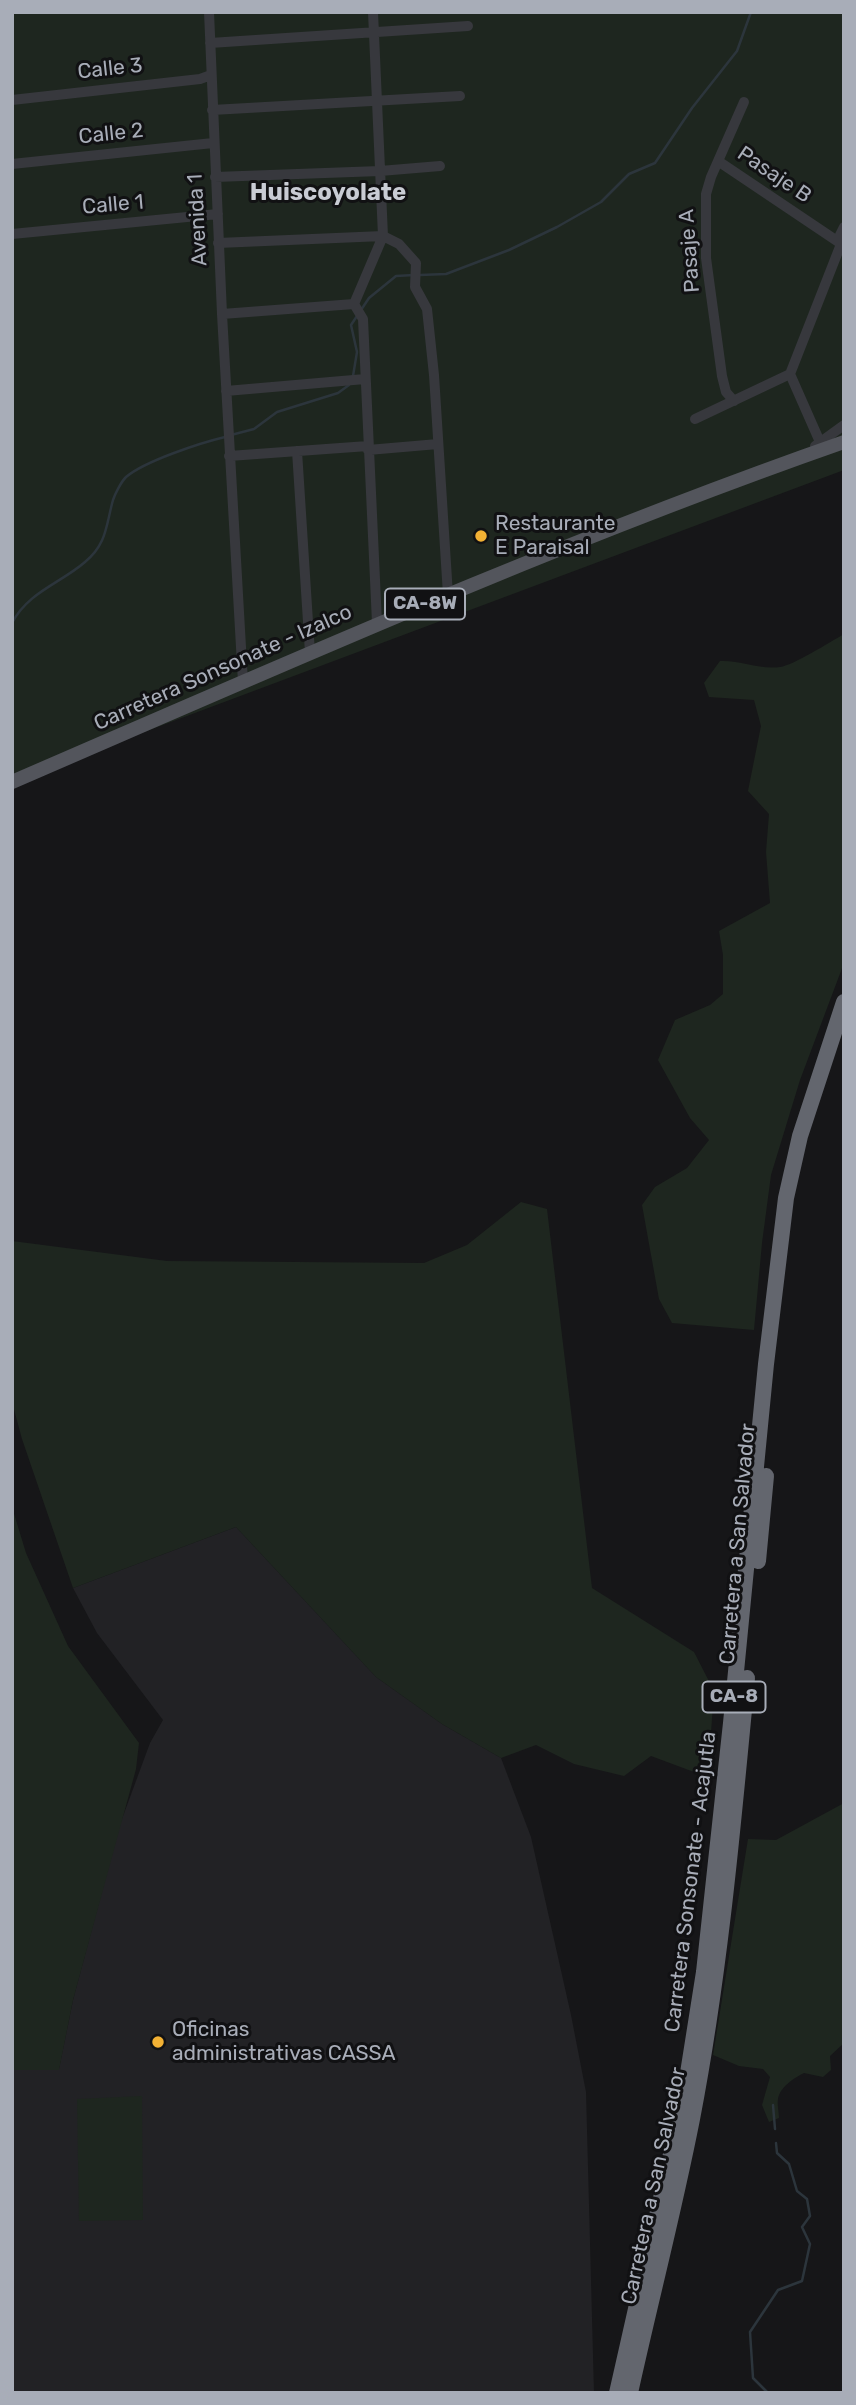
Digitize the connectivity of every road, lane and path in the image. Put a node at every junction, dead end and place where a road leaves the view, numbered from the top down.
1 (209, 12) edge
2 (373, 12) edge
3 (468, 26) dead end
4 (374, 32) junction
5 (211, 43) junction
6 (211, 75) junction
7 (460, 96) dead end
8 (12, 100) edge
9 (377, 100) junction
10 (744, 102) dead end
11 (212, 110) junction
12 (214, 143) junction
13 (718, 161) junction
14 (12, 164) edge
15 (440, 166) dead end
16 (380, 171) junction
17 (215, 177) junction
18 (218, 214) junction
19 (844, 227) edge
20 (12, 233) edge
21 (383, 236) junction
22 (218, 243) junction
23 (843, 244) edge
24 (355, 306) junction
25 (222, 314) junction
26 (790, 374) junction
27 (356, 380) junction
28 (226, 391) junction
29 (734, 401) junction
30 (695, 419) dead end
31 (844, 425) edge
32 (820, 442) junction
33 (844, 442) edge
34 (438, 444) junction
35 (368, 448) junction
36 (229, 450) junction
37 (297, 451) junction
38 (801, 457) junction
39 (448, 595) junction
40 (377, 624) junction
41 (310, 653) junction
42 (243, 682) junction
43 (12, 782) edge
44 (844, 1002) edge
45 (844, 1032) edge
46 (617, 2393) edge
47 (630, 2393) edge

1 - 5 street, Avenida 1
2 - 4 street
3 - 4 street
4 - 5 street
4 - 9 street
5 - 6 street, Avenida 1
6 - 8 street, Calle 3
6 - 11 street, Avenida 1
7 - 9 street
9 - 11 street
9 - 16 street
10 - 13 street, Pasaje A
11 - 12 street, Avenida 1
12 - 14 street, Calle 2
12 - 17 street, Avenida 1
13 - 23 street, Pasaje B
13 - 29 street, Pasaje A
15 - 16 street
16 - 17 street
16 - 21 street
17 - 18 street, Avenida 1
18 - 20 street, Calle 1
18 - 22 street, Avenida 1
19 - 23 street
21 - 22 street
21 - 24 street
21 - 34 street
22 - 25 street, Avenida 1
23 - 26 street
24 - 25 street
24 - 27 street
25 - 28 street, Avenida 1
26 - 29 street
26 - 32 street
27 - 28 street
27 - 35 street
28 - 36 street, Avenida 1
29 - 30 street
31 - 32 street
32 - 38 street
33 - 38 main road, Carretera Sonsonate - Izalco / CA-8W
34 - 35 street
34 - 39 street
35 - 37 street
35 - 40 street
36 - 37 street
36 - 42 street, Avenida 1
37 - 41 street
38 - 39 main road, Carretera Sonsonate - Izalco / CA-8W
39 - 40 main road, Carretera Sonsonate - Izalco / CA-8W
40 - 41 main road, Carretera Sonsonate - Izalco / CA-8W
41 - 42 main road, Carretera Sonsonate - Izalco / CA-8W
42 - 43 main road, Carretera Sonsonate - Izalco / CA-8W
44 - 46 highway, Carretera Sonsonate - Acajutla / CA-8
45 - 47 highway, Carretera a San Salvador / CA-8

